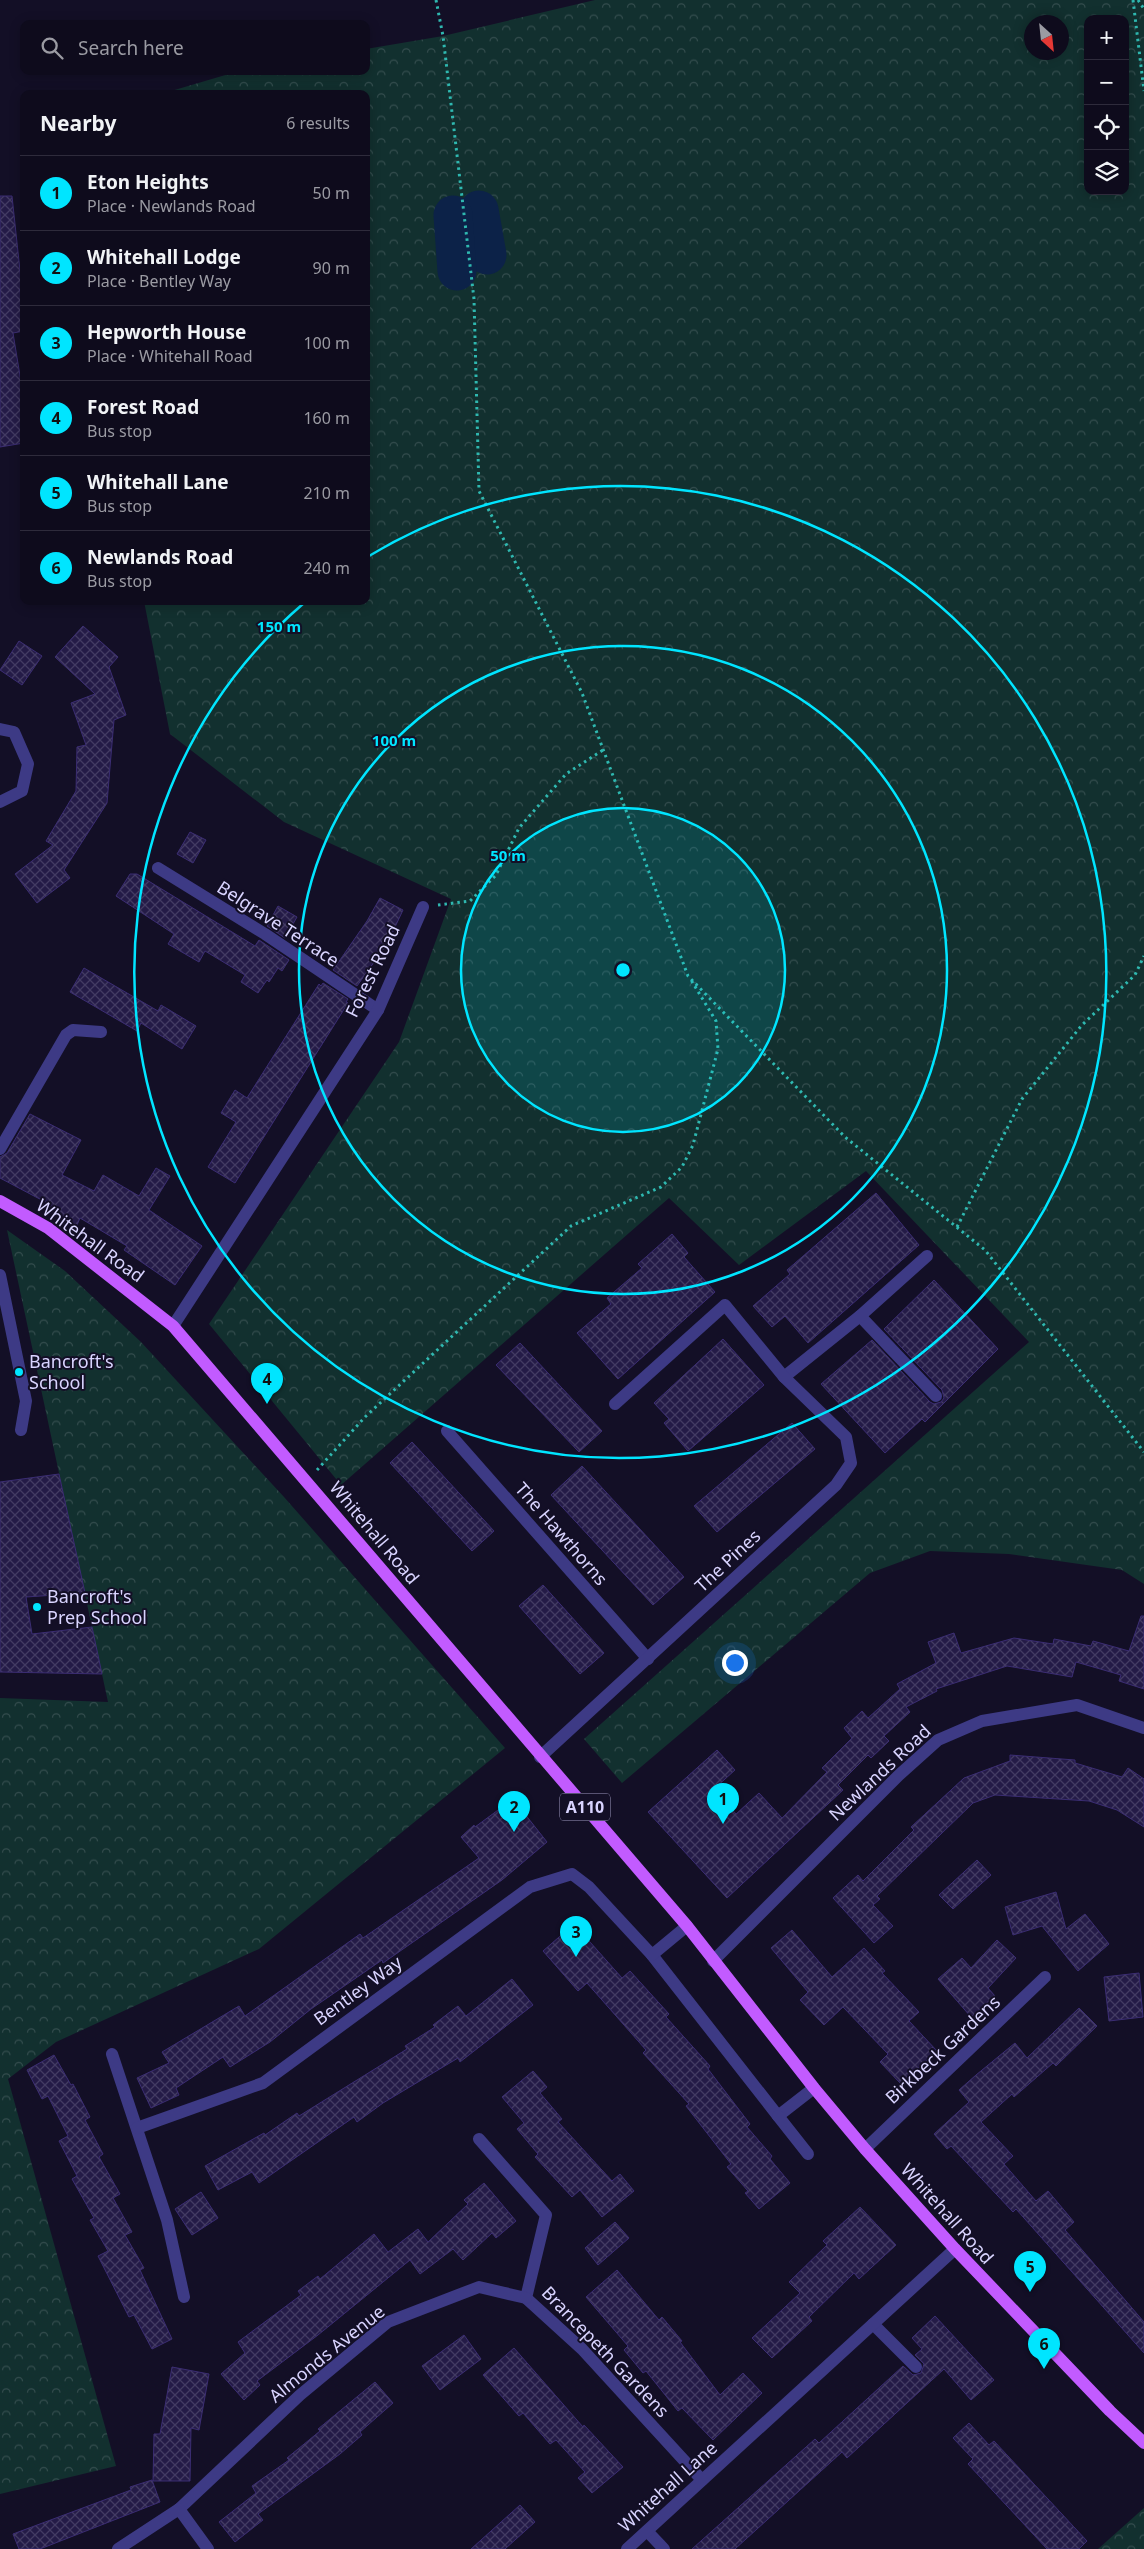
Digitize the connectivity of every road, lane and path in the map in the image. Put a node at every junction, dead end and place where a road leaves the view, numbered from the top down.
1 (436, 0) edge
2 (1133, 0) edge
3 (1138, 0) edge
4 (1144, 9) edge
5 (1144, 91) edge
6 (0, 729) edge
7 (604, 750) junction
8 (0, 802) edge
9 (158, 868) dead end
10 (423, 908) joint
11 (1144, 956) edge
12 (688, 976) junction
13 (378, 1010) junction
14 (101, 1032) dead end
15 (0, 1149) edge
16 (0, 1201) edge
17 (957, 1227) junction
18 (927, 1256) dead end
19 (0, 1275) edge
20 (860, 1316) junction
21 (173, 1326) junction
22 (784, 1377) junction
23 (936, 1396) dead end
24 (615, 1404) dead end
25 (21, 1430) dead end
26 (447, 1431) dead end
27 (1144, 1452) edge
28 (307, 1482) junction
29 (648, 1659) junction
30 (1144, 1728) edge
31 (540, 1757) junction
32 (687, 1926) junction
33 (652, 1955) junction
34 (713, 1961) junction
35 (1045, 1977) dead end
36 (112, 2054) dead end
37 (814, 2088) junction
38 (778, 2116) junction
39 (137, 2128) junction
40 (479, 2139) dead end
41 (865, 2149) junction
42 (808, 2154) dead end
43 (955, 2249) junction
44 (184, 2297) dead end
45 (526, 2298) junction
46 (873, 2324) junction
47 (916, 2367) dead end
48 (1144, 2443) edge
49 (702, 2480) junction
50 (179, 2509) junction
51 (647, 2531) junction
52 (118, 2549) edge
53 (208, 2549) edge
54 (627, 2549) edge
55 (664, 2549) edge

1 - 7 path
2 - 5 path
3 - 4 path
6 - 8 street
7 - 10 path
7 - 12 path
9 - 13 street, Belgrave Terrace
10 - 13 street, Forest Road
11 - 17 path
12 - 17 path
12 - 28 path
13 - 21 street, Forest Road
14 - 15 street
16 - 21 main road, Whitehall Road / A110
17 - 27 path
18 - 20 street
19 - 25 street
20 - 22 street
20 - 23 street
21 - 28 main road, Whitehall Road / A110
22 - 24 street, The Pines
22 - 29 street, The Pines
26 - 29 street, The Hawthorns
28 - 31 main road, Whitehall Road / A110
29 - 31 street, The Pines
30 - 34 street, Newlands Road
31 - 32 main road, Whitehall Road / A110
32 - 33 street
32 - 34 main road, Whitehall Road / A110
33 - 38 street
33 - 39 street, Bentley Way
34 - 37 main road, Whitehall Road / A110
35 - 41 street, Birkbeck Gardens
36 - 39 street
37 - 38 street
37 - 41 main road, Whitehall Road / A110
38 - 42 street
39 - 44 street
40 - 45 street, Brancepeth Gardens
41 - 43 main road, Whitehall Road / A110
43 - 46 street, Whitehall Lane
43 - 48 main road, Whitehall Road / A110
45 - 49 street, Brancepeth Gardens
45 - 50 street, Almonds Avenue
46 - 47 street
46 - 49 street, Whitehall Lane
49 - 51 street, Whitehall Lane
50 - 52 street, Almonds Avenue
50 - 53 street
51 - 54 street, Whitehall Lane
51 - 55 street

